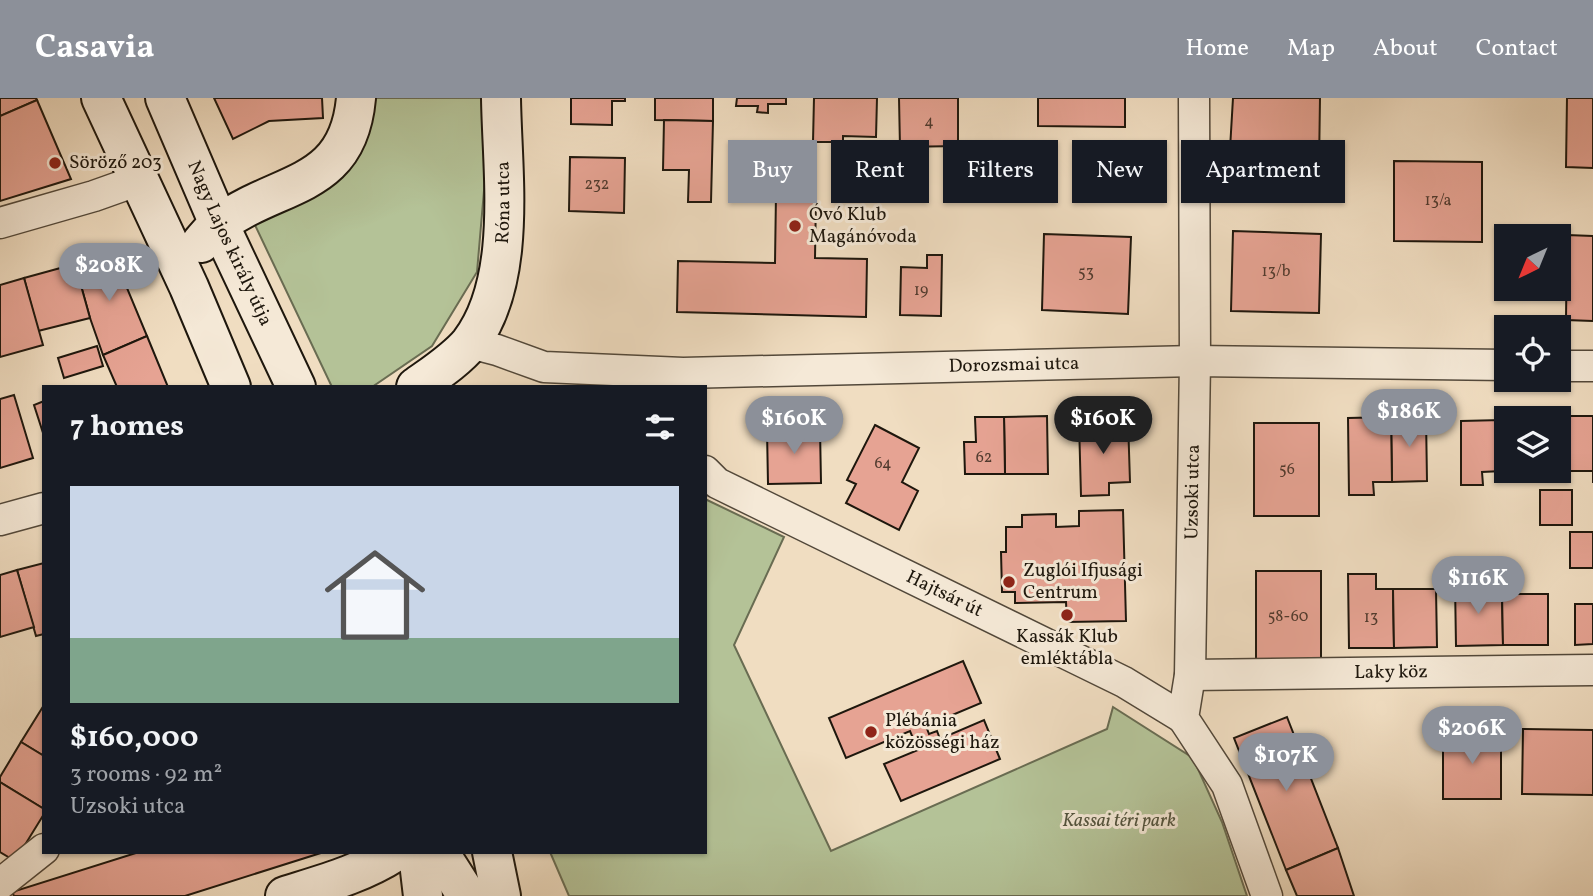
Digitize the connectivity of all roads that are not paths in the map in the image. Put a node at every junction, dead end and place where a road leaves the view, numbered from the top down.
1 (101, 98) edge
2 (165, 98) edge
3 (356, 98) edge
4 (501, 98) edge
5 (1194, 98) edge
6 (139, 180) junction
7 (229, 218) junction
8 (0, 223) edge
9 (189, 287) junction
10 (489, 307) junction
11 (470, 343) junction
12 (523, 360) junction
13 (1195, 361) junction
14 (1494, 365) edge
15 (1571, 366) edge
16 (1593, 366) edge
17 (682, 380) edge
18 (230, 385) edge
19 (295, 385) edge
20 (418, 385) edge
21 (707, 473) edge
22 (42, 509) edge
23 (0, 520) edge
24 (1593, 670) edge
25 (1189, 676) junction
26 (1183, 718) junction
27 (42, 851) edge
28 (392, 854) edge
29 (421, 854) edge
30 (440, 854) edge
31 (464, 854) edge
32 (492, 854) edge
33 (0, 884) edge
34 (285, 896) edge
35 (423, 896) edge
36 (467, 896) edge
37 (490, 896) edge
38 (501, 896) edge
39 (1267, 896) edge

1 - 6 street
2 - 7 street, Nagy Lajos király útja
3 - 7 street
4 - 10 street, Róna utca
5 - 13 street, Uzsoki utca
6 - 8 street
6 - 9 street
7 - 9 street
7 - 19 street, Nagy Lajos király útja
9 - 18 street
10 - 11 street
10 - 12 street
11 - 12 street, Dorozsmai utca
11 - 20 street
12 - 17 street, Dorozsmai utca
13 - 14 street, Dorozsmai utca
13 - 17 street, Dorozsmai utca
13 - 25 street, Uzsoki utca
15 - 16 street
21 - 26 street, Hajtsár út
22 - 23 street
24 - 25 street, Laky köz
25 - 26 street, Uzsoki utca
26 - 39 street
27 - 33 street
28 - 34 street
29 - 35 street
30 - 36 street
31 - 37 street
32 - 38 street

